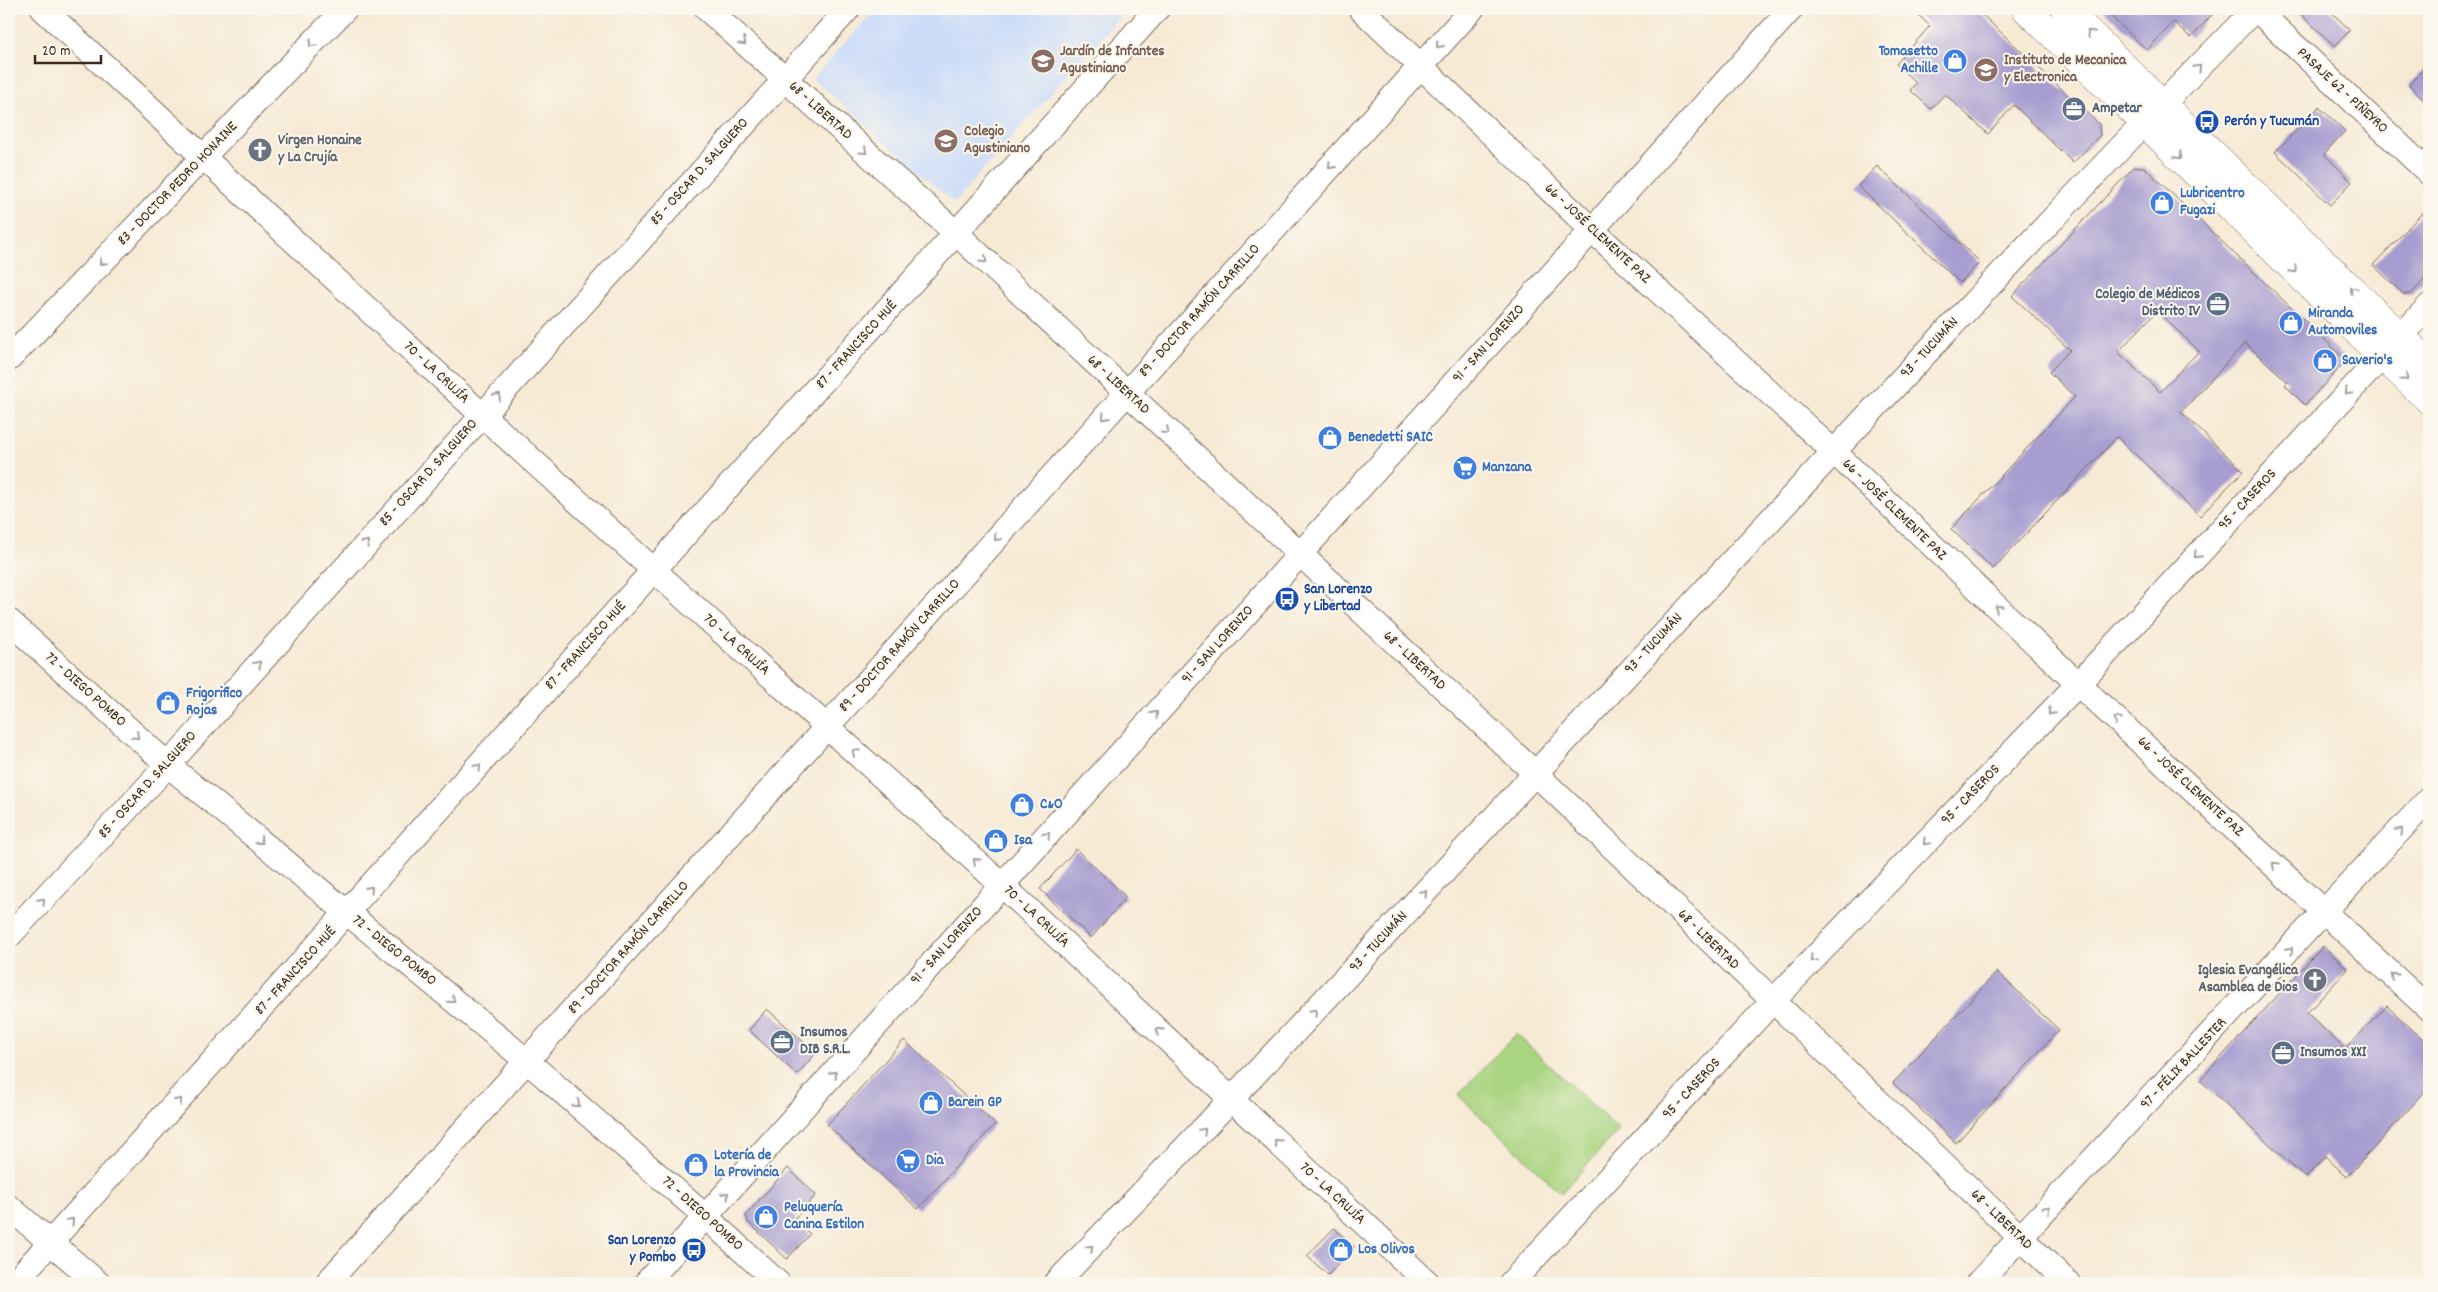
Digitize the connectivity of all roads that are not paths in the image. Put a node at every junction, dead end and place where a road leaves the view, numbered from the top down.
1 (43, 9) edge
2 (346, 9) edge
3 (707, 9) edge
4 (848, 9) edge
5 (1157, 9) edge
6 (1361, 9) edge
7 (1472, 9) edge
8 (1791, 9) edge
9 (2026, 9) edge
10 (2066, 9) edge
11 (2256, 9) edge
12 (1421, 66) junction
13 (784, 80) junction
14 (2164, 103) junction
15 (2144, 122) junction
16 (203, 158) junction
17 (2429, 173) edge
18 (1592, 230) junction
19 (957, 234) junction
20 (2429, 306) edge
21 (2401, 336) junction
22 (2382, 356) junction
23 (9, 359) edge
24 (2429, 363) edge
25 (1126, 393) junction
26 (2429, 400) edge
27 (481, 414) junction
28 (1833, 451) junction
29 (1298, 555) junction
30 (653, 570) junction
31 (9, 621) edge
32 (2078, 684) junction
33 (828, 726) junction
34 (168, 765) junction
35 (1535, 773) junction
36 (2429, 800) edge
37 (1002, 885) junction
38 (2326, 912) junction
39 (348, 913) junction
40 (9, 936) edge
41 (1773, 1001) junction
42 (2429, 1009) edge
43 (527, 1061) junction
44 (1232, 1100) junction
45 (9, 1207) edge
46 (706, 1217) junction
47 (2020, 1238) junction
48 (51, 1244) junction
49 (14, 1283) edge
50 (98, 1283) edge
51 (327, 1283) edge
52 (646, 1283) edge
53 (778, 1283) edge
54 (1056, 1283) edge
55 (1428, 1283) edge
56 (1511, 1283) edge
57 (1978, 1283) edge
58 (2068, 1283) edge

1 - 16 street, 70 - LA CRUJÍA
2 -> 16 street, 83 - DOCTOR PEDRO HONAINE
3 -> 13 street, 68 - LIBERTAD
4 - 13 street, 85 - OSCAR D. SALGUERO
5 - 19 street, 87 - FRANCISCO HUÉ
6 - 12 street, 66 - JOSÉ CLEMENTE PAZ
7 -> 12 street, 89 - DOCTOR RAMÓN CARRILLO
8 - 18 street, 91 - SAN LORENZO
9 - 15 main road
14 -> 10 main road
14 -> 11 street, 93 - TUCUMÁN
11 - 17 street, PASAJE 62 - PIÑEYRO
12 - 18 street, 66 - JOSÉ CLEMENTE PAZ
12 -> 25 street, 89 - DOCTOR RAMÓN CARRILLO
13 -> 19 street, 68 - LIBERTAD
27 -> 13 street, 85 - OSCAR D. SALGUERO
14 - 15 street, 93 - TUCUMÁN
21 -> 14 main road
15 -> 22 main road
15 - 28 street, 93 - TUCUMÁN
16 -> 23 street, 83 - DOCTOR PEDRO HONAINE
16 - 27 street, 70 - LA CRUJÍA
18 - 28 street, 66 - JOSÉ CLEMENTE PAZ
18 - 29 street, 91 - SAN LORENZO
19 -> 25 street, 68 - LIBERTAD
19 - 30 street, 87 - FRANCISCO HUÉ
20 - 21 street, 95 - CASEROS
21 - 22 street, 95 - CASEROS
21 - 24 main road
22 -> 26 main road
22 -> 32 street, 95 - CASEROS
25 -> 29 street, 68 - LIBERTAD
25 -> 33 street, 89 - DOCTOR RAMÓN CARRILLO
27 - 30 street, 70 - LA CRUJÍA
34 -> 27 street, 85 - OSCAR D. SALGUERO
32 -> 28 street, 66 - JOSÉ CLEMENTE PAZ
28 - 35 street, 93 - TUCUMÁN
29 - 35 street, 68 - LIBERTAD
37 -> 29 street, 91 - SAN LORENZO
30 - 33 street, 70 - LA CRUJÍA
39 -> 30 street, 87 - FRANCISCO HUÉ
31 -> 34 street, 72 - DIEGO POMBO
38 -> 32 street, 66 - JOSÉ CLEMENTE PAZ
32 -> 41 street, 95 - CASEROS
37 -> 33 street, 70 - LA CRUJÍA
33 - 43 street, 89 - DOCTOR RAMÓN CARRILLO
34 -> 39 street, 72 - DIEGO POMBO
40 -> 34 street, 85 - OSCAR D. SALGUERO
35 - 41 street, 68 - LIBERTAD
44 -> 35 street, 93 - TUCUMÁN
38 -> 36 street, 97 - FÉLIX BALLESTER
44 -> 37 street, 70 - LA CRUJÍA
46 -> 37 street, 91 - SAN LORENZO
42 -> 38 street, 66 - JOSÉ CLEMENTE PAZ
47 -> 38 street, 97 - FÉLIX BALLESTER
39 -> 43 street, 72 - DIEGO POMBO
48 -> 39 street, 87 - FRANCISCO HUÉ
41 - 47 street, 68 - LIBERTAD
41 - 56 street, 95 - CASEROS
43 -> 46 street, 72 - DIEGO POMBO
43 - 51 street, 89 - DOCTOR RAMÓN CARRILLO
54 -> 44 street, 93 - TUCUMÁN
55 -> 44 street, 70 - LA CRUJÍA
45 - 48 street
46 - 52 street, 91 - SAN LORENZO
46 - 53 street, 72 - DIEGO POMBO
47 - 57 street, 97 - FÉLIX BALLESTER
47 - 58 street, 68 - LIBERTAD
48 - 49 street, 87 - FRANCISCO HUÉ
48 - 50 street

